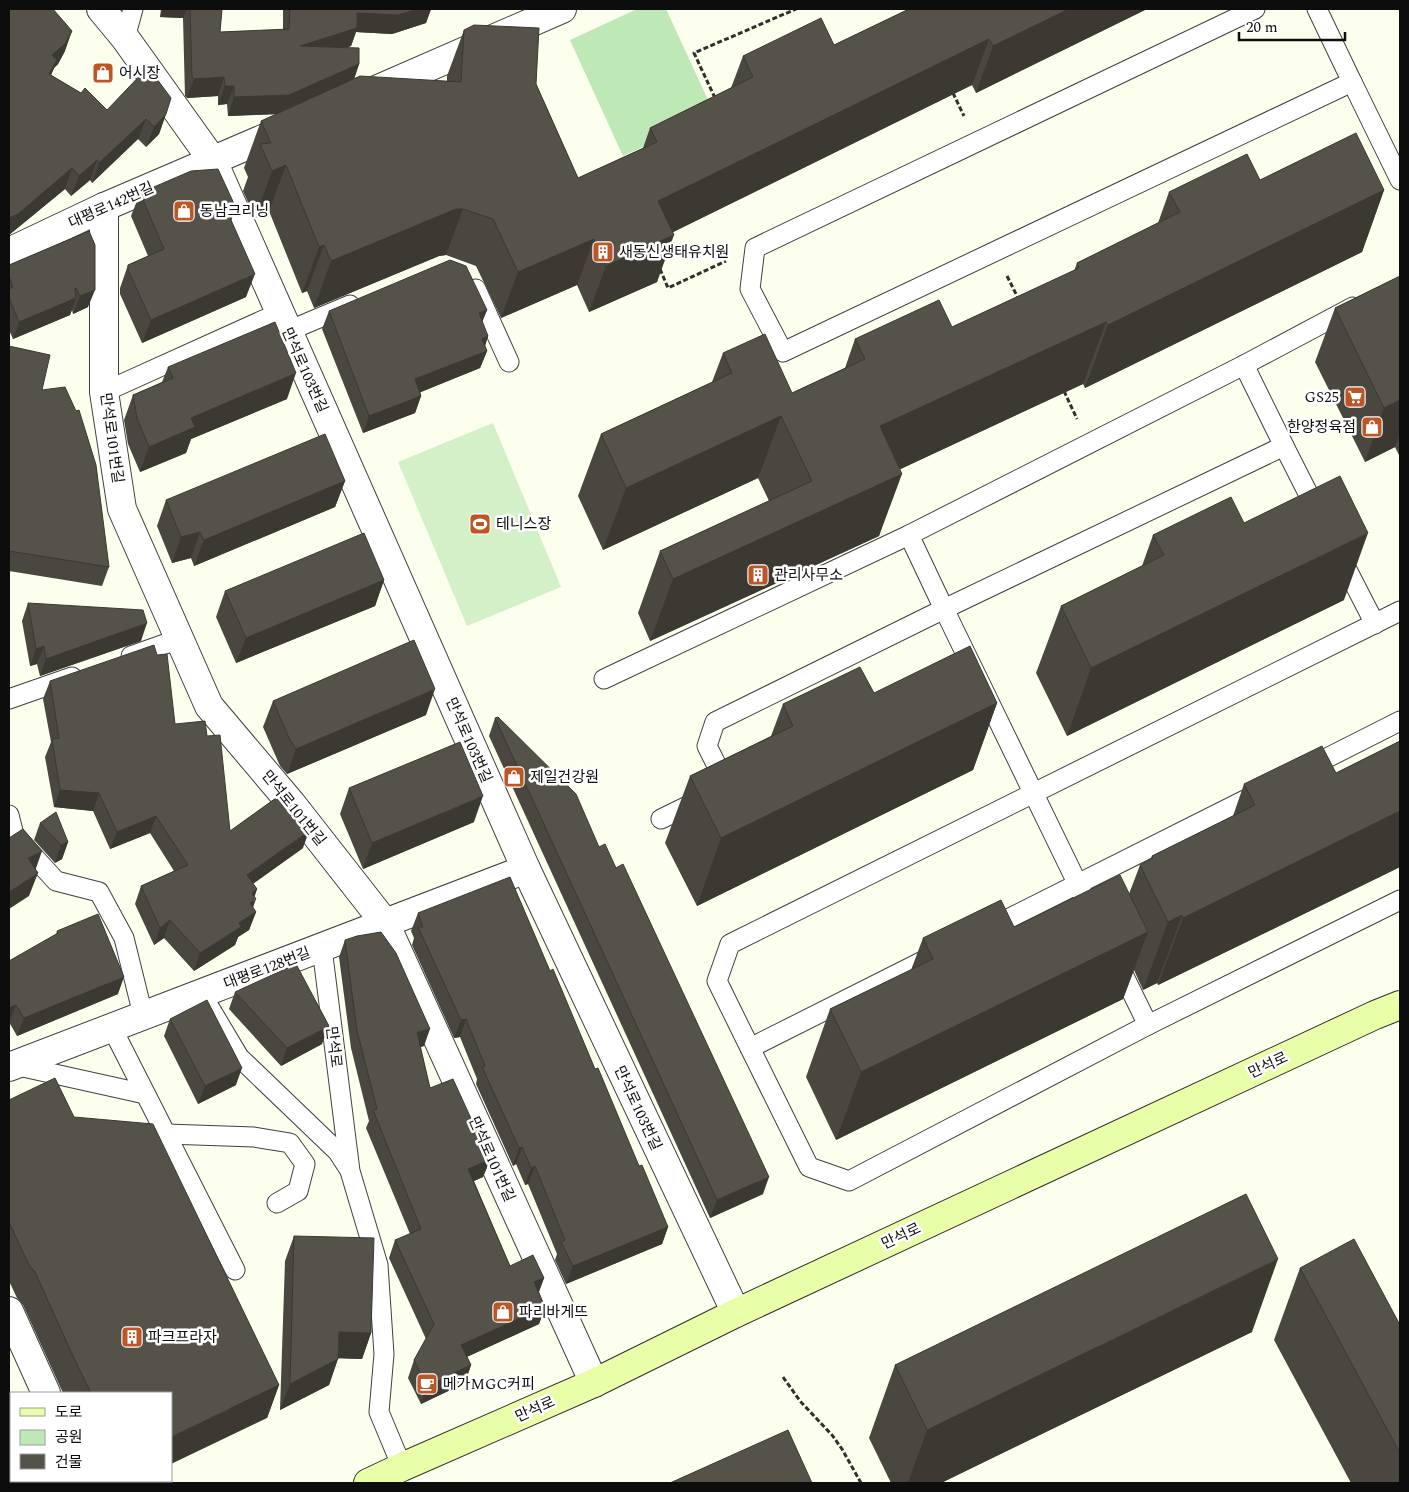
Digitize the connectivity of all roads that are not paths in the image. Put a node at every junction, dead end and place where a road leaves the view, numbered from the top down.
1 (101, 9) edge
2 (133, 9) edge
3 (562, 9) edge
4 (1255, 9) edge
5 (1317, 9) edge
6 (125, 38) junction
7 (1352, 82) junction
8 (348, 103) edge
9 (312, 118) edge
10 (213, 161) junction
11 (1400, 180) edge
12 (104, 207) junction
13 (9, 252) edge
14 (468, 274) edge
15 (370, 296) edge
16 (1366, 300) edge
17 (284, 322) junction
18 (509, 362) dead end
19 (1244, 365) junction
20 (104, 392) junction
21 (1284, 446) junction
22 (1325, 526) edge
23 (909, 535) junction
24 (1334, 544) edge
25 (944, 609) junction
26 (1400, 611) edge
27 (1375, 624) junction
28 (179, 639) junction
29 (116, 661) edge
30 (90, 671) edge
31 (604, 679) dead end
32 (9, 699) edge
33 (1399, 726) edge
34 (1290, 777) edge
35 (1272, 786) edge
36 (1033, 793) junction
37 (9, 815) edge
38 (661, 819) dead end
39 (11, 836) edge
40 (526, 870) junction
41 (1078, 884) junction
42 (1400, 900) edge
43 (1091, 910) edge
44 (385, 923) junction
45 (971, 937) edge
46 (954, 946) edge
47 (1108, 946) edge
48 (322, 948) junction
49 (201, 994) junction
50 (1400, 1005) edge
51 (142, 1015) junction
52 (1148, 1025) junction
53 (112, 1028) junction
54 (750, 1048) junction
55 (11, 1066) edge
56 (145, 1094) junction
57 (166, 1134) junction
58 (350, 1171) junction
59 (277, 1203) dead end
60 (235, 1270) dead end
61 (9, 1311) edge
62 (736, 1314) junction
63 (594, 1383) junction
64 (46, 1392) edge
65 (402, 1467) junction
66 (368, 1483) edge

1 - 6 street
2 - 6 lane
3 - 8 street
4 - 7 lane
5 - 7 lane
6 - 10 street
7 - 11 lane
9 - 10 street, 대평로142번길
10 - 12 street, 대평로142번길
10 - 17 street, 만석로103번길
12 - 13 street, 대평로142번길
12 - 20 street, 만석로101번길
14 - 18 lane
15 - 17 lane
16 - 19 lane
17 - 20 lane
17 - 40 street, 만석로103번길
19 - 21 lane
19 - 23 lane
20 - 28 street, 만석로101번길
21 - 22 lane
21 - 25 lane
23 - 25 lane
23 - 31 lane
24 - 27 lane
25 - 36 lane
25 - 38 lane
26 - 27 lane
27 - 36 lane
28 - 29 lane
28 - 44 street, 만석로101번길
30 - 32 lane
33 - 34 lane
35 - 41 lane
36 - 41 lane
36 - 54 lane
37 - 39 lane
39 - 51 lane
40 - 44 street, 대평로128번길
40 - 62 street, 만석로103번길
41 - 43 lane
41 - 45 lane
42 - 52 lane
44 - 48 street, 대평로128번길
44 - 63 street, 만석로101번길
46 - 54 lane
47 - 52 lane
48 - 49 street, 대평로128번길
48 - 58 lane, 만석로
49 - 51 street, 대평로128번길
49 - 58 lane
50 - 62 main road, 만석로
51 - 53 street, 대평로128번길
52 - 54 lane
53 - 55 street, 대평로128번길
53 - 56 lane
55 - 56 lane
56 - 57 lane
57 - 59 lane
57 - 60 lane
58 - 65 lane, 만석로
61 - 64 street
62 - 63 main road, 만석로
63 - 65 main road, 만석로
65 - 66 main road, 만석로

